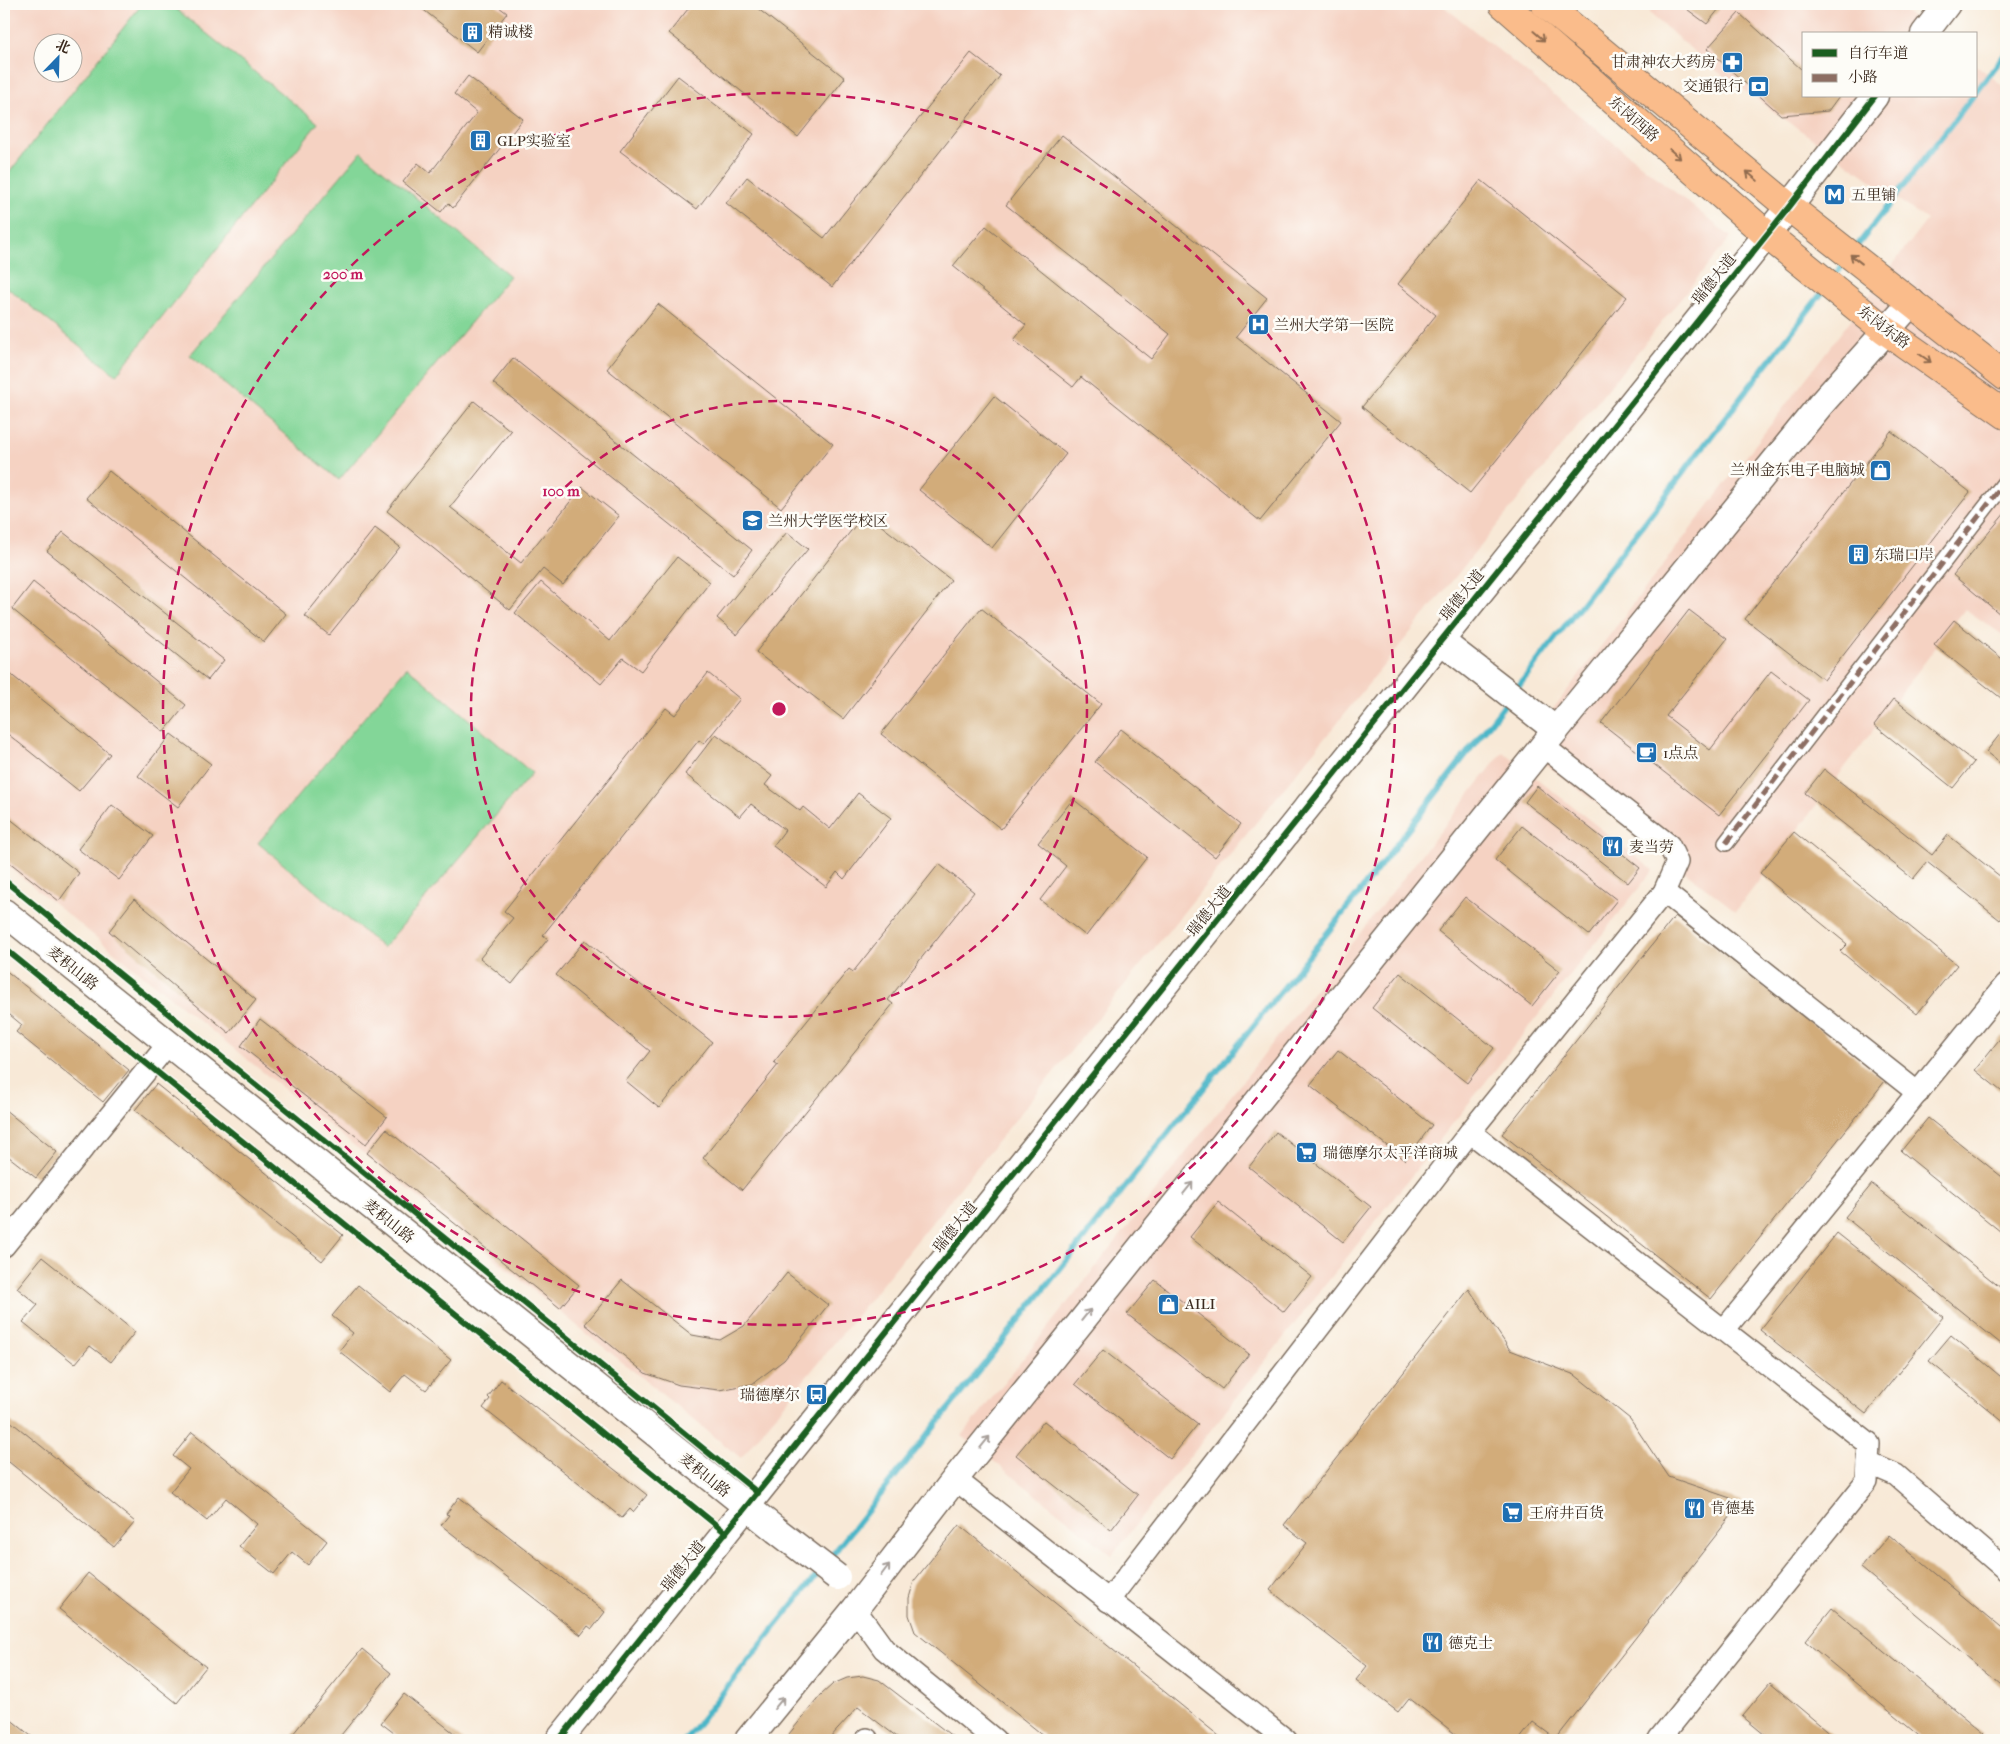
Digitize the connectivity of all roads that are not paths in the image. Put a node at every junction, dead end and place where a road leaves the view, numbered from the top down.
1 (1503, 4) edge
2 (1545, 4) edge
3 (1947, 4) edge
4 (1926, 32) edge
5 (1873, 98) edge
6 (1790, 207) junction
7 (1766, 234) junction
8 (1902, 294) junction
9 (1886, 330) junction
10 (2006, 377) edge
11 (2006, 415) edge
12 (2006, 481) edge
13 (1441, 641) junction
14 (1550, 738) junction
15 (1726, 844) dead end
16 (1664, 892) junction
17 (4, 912) edge
18 (2006, 984) edge
19 (168, 1044) junction
20 (1918, 1093) junction
21 (1470, 1132) junction
22 (4, 1246) edge
23 (1724, 1330) junction
24 (1868, 1463) junction
25 (955, 1479) junction
26 (746, 1508) junction
27 (2006, 1570) edge
28 (1108, 1601) junction
29 (856, 1609) junction
30 (559, 1740) edge
31 (748, 1740) edge
32 (995, 1740) edge
33 (1286, 1740) edge
34 (1658, 1740) edge

1 -> 7 main road, 东岗西路
6 -> 2 main road, 东岗西路
3 - 4 street
5 - 6 street, 瑞德大道
6 - 7 street, 瑞德大道
8 -> 6 main road
7 - 9 main road, 东岗东路
7 - 13 street, 瑞德大道
8 - 9 street
8 - 10 main road
9 -> 11 main road, 东岗东路
9 - 14 street
12 - 15 street
13 - 14 street
13 - 26 street, 瑞德大道
14 - 16 street
25 -> 14 street
16 - 20 street
16 - 21 street
17 - 19 street, 麦积山路
18 - 20 street
19 - 22 street
19 - 26 street, 麦积山路
20 - 23 street
21 - 23 street
21 - 28 street
23 - 24 street
24 - 27 street
24 - 34 street
25 - 28 street
29 -> 25 street
26 - 29 street, 麦积山路, bridge
26 - 30 street, 瑞德大道
28 - 33 street
31 -> 29 street
29 - 32 street

